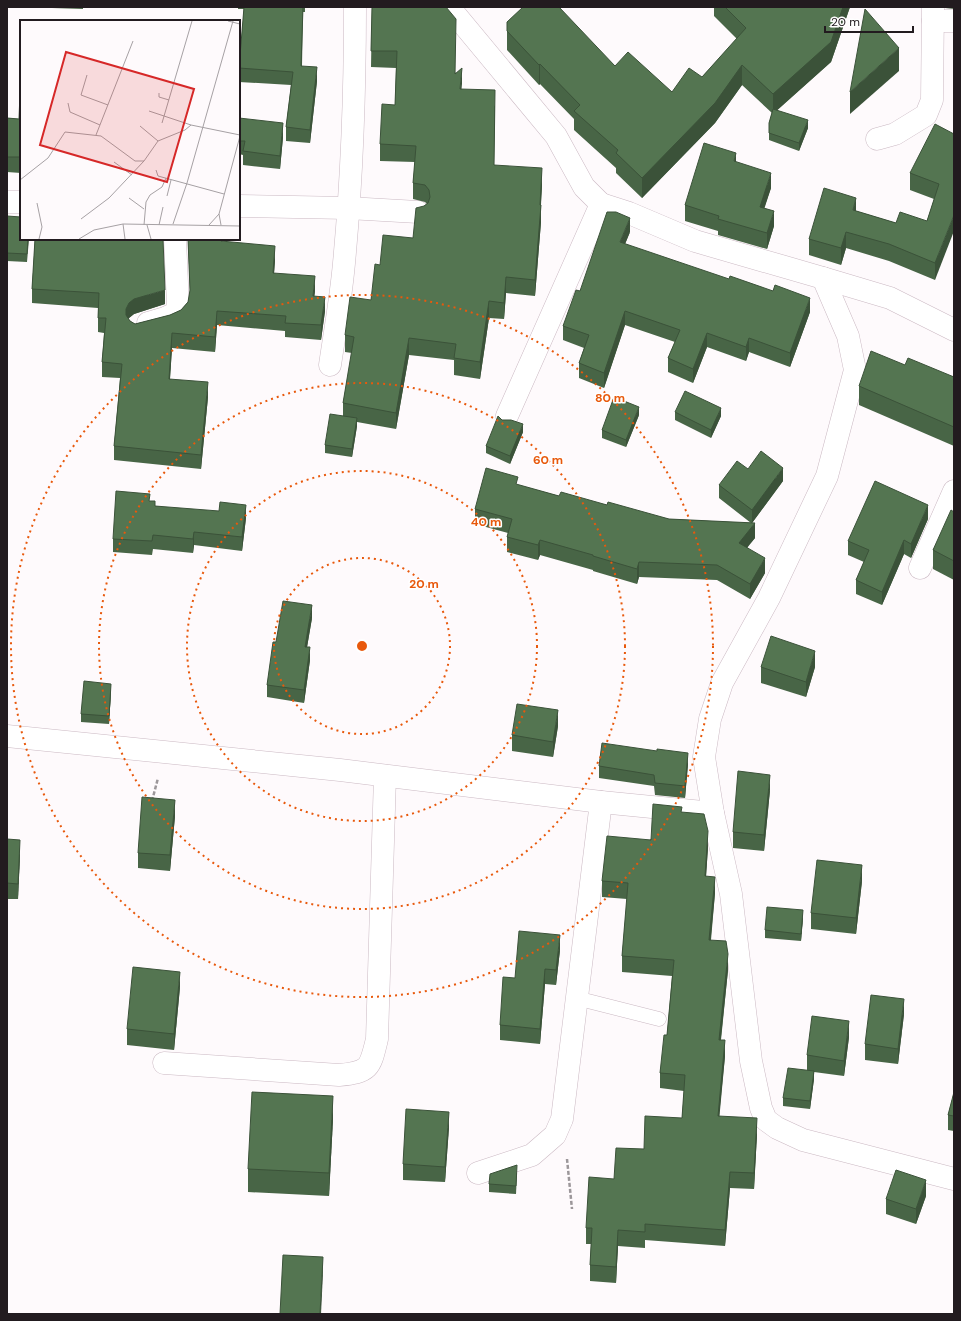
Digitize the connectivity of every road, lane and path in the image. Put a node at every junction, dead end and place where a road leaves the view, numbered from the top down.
1 (354, 7) edge
2 (449, 7) edge
3 (933, 14) edge
4 (954, 21) edge
5 (877, 139) dead end
6 (7, 202) edge
7 (20, 202) edge
8 (601, 204) junction
9 (240, 206) edge
10 (348, 208) junction
11 (418, 212) edge
12 (175, 240) edge
13 (823, 278) junction
14 (138, 326) edge
15 (954, 330) edge
16 (330, 365) dead end
17 (507, 416) dead end
18 (954, 491) edge
19 (920, 568) dead end
20 (7, 736) edge
21 (385, 776) junction
22 (601, 802) junction
23 (713, 813) junction
24 (576, 998) junction
25 (659, 1019) dead end
26 (164, 1063) dead end
27 (562, 1119) junction
28 (478, 1172) dead end
29 (954, 1179) edge
30 (572, 1209) dead end

1 - 10 street
2 - 8 street
3 - 4 street
3 - 5 street
6 - 7 street
8 - 13 street
8 - 17 street
9 - 10 street
10 - 11 street
10 - 16 street
12 - 14 street
13 - 15 street
13 - 23 street
18 - 19 street
20 - 21 street
21 - 22 street
21 - 26 street
22 - 23 street
22 - 24 street
23 - 29 street
24 - 25 lane
24 - 27 street
27 - 28 street
27 - 30 path

